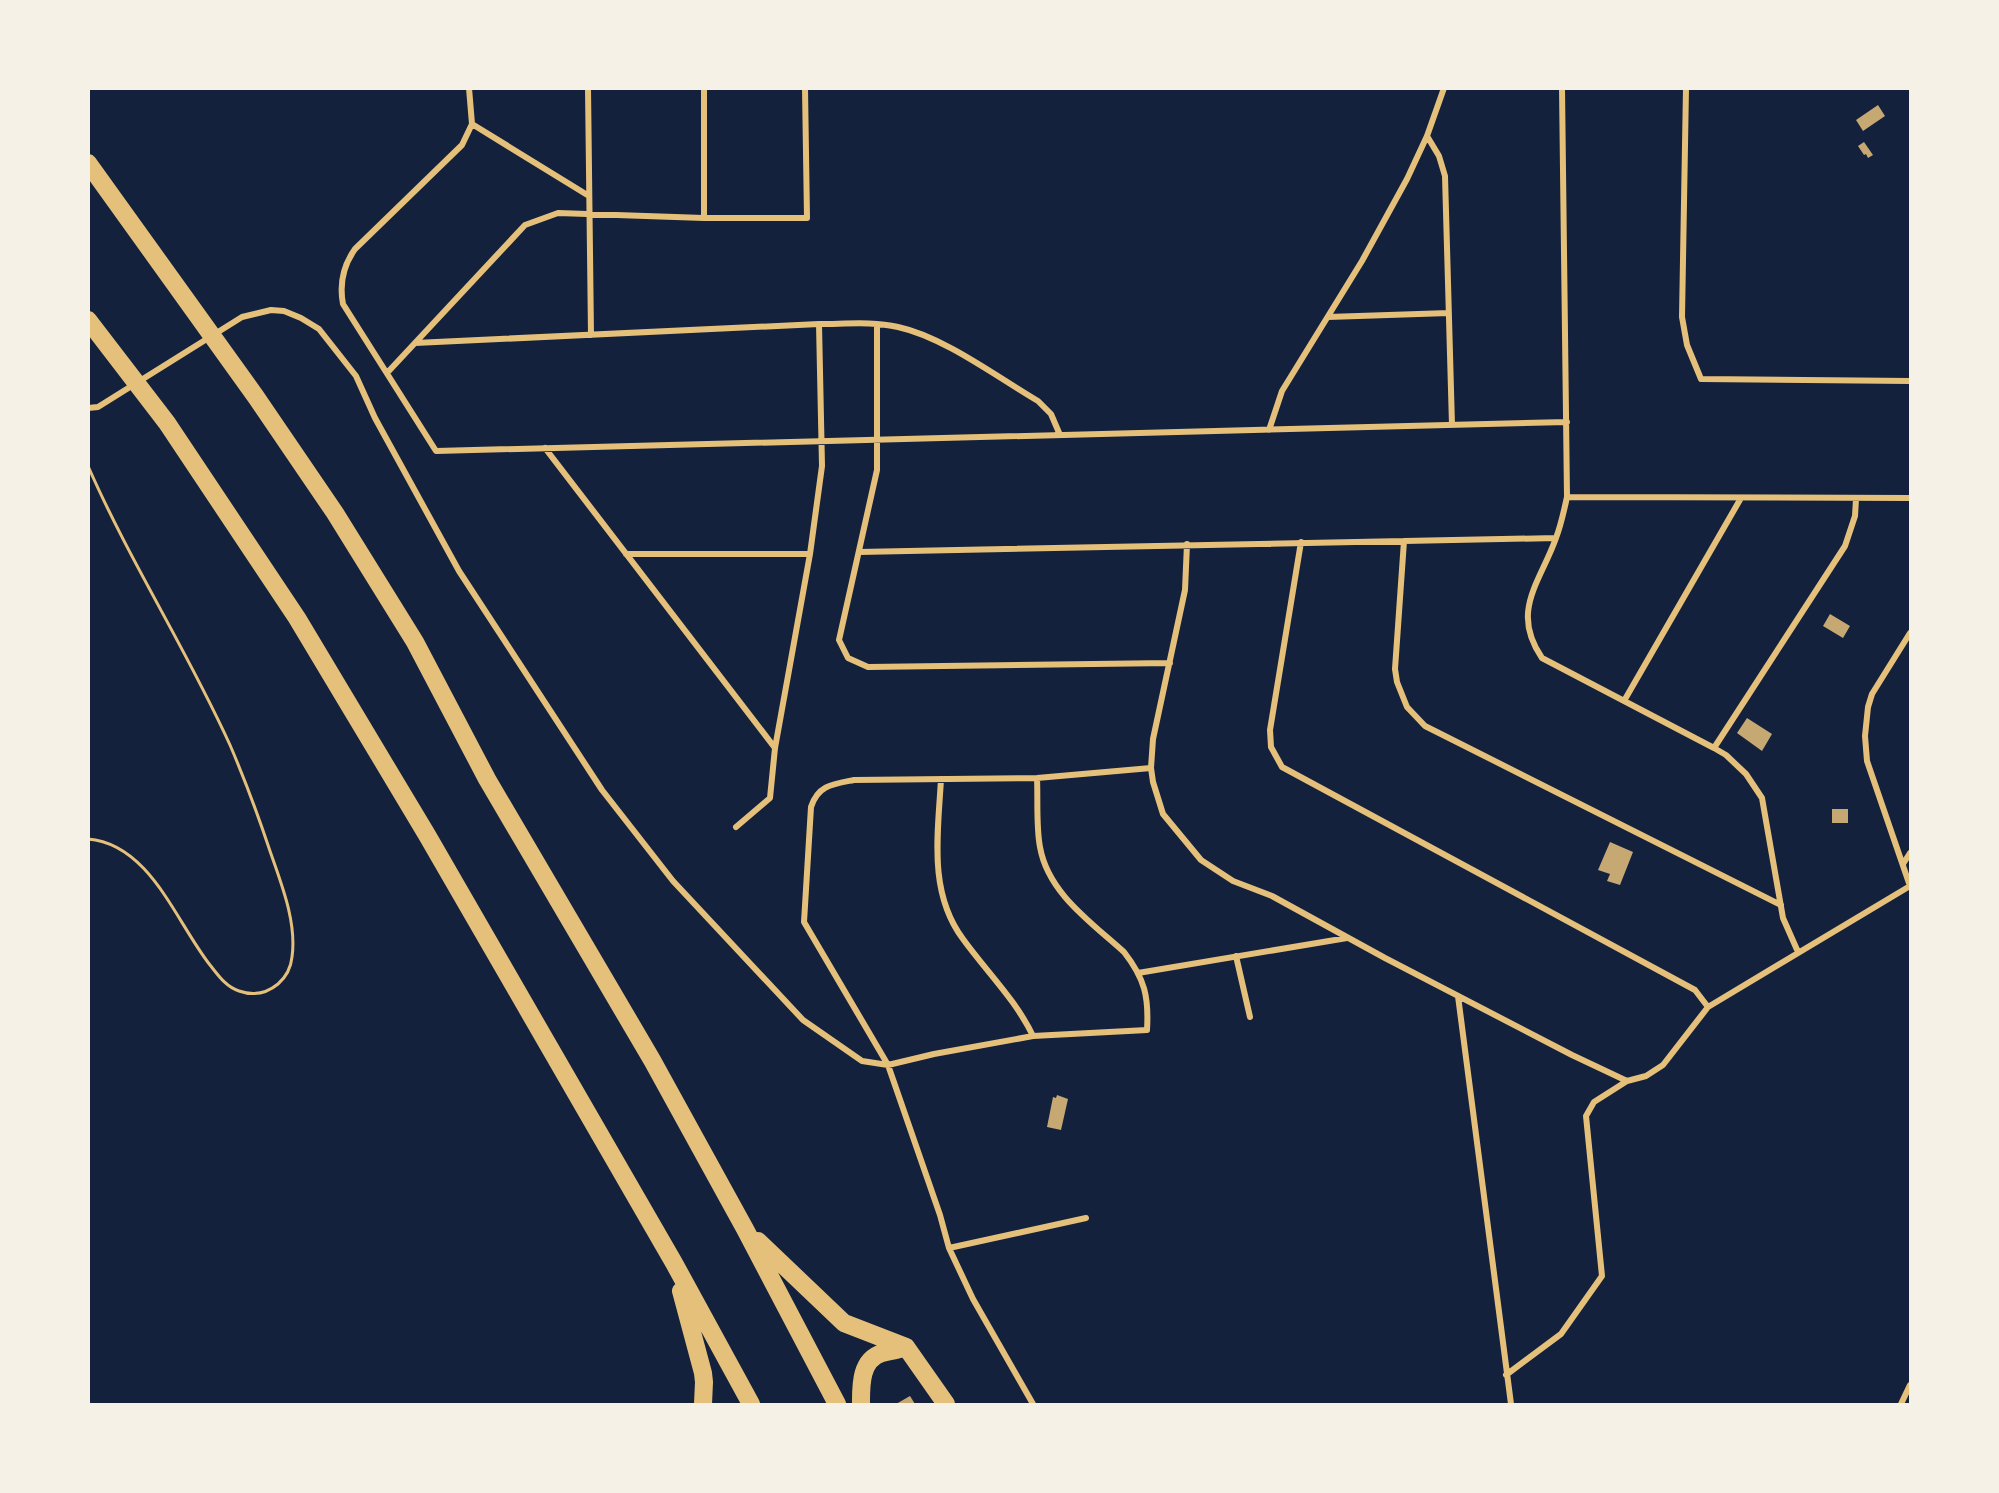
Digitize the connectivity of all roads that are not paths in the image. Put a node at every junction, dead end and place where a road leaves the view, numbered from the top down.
1 (469, 88) edge
2 (588, 88) edge
3 (705, 88) edge
4 (805, 88) edge
5 (1444, 88) edge
6 (1562, 88) edge
7 (1686, 88) edge
8 (472, 124) junction
9 (1427, 136) junction
10 (88, 163) edge
11 (589, 196) junction
12 (589, 214) junction
13 (704, 218) junction
14 (1449, 313) junction
15 (1328, 317) junction
16 (88, 320) edge
17 (819, 324) junction
18 (877, 324) junction
19 (591, 335) junction
20 (415, 343) junction
21 (387, 373) junction
22 (1911, 381) edge
23 (88, 408) edge
24 (1567, 422) junction
25 (1452, 425) junction
26 (1269, 430) junction
27 (1060, 435) junction
28 (878, 440) junction
29 (822, 441) junction
30 (545, 448) junction
31 (1567, 497) junction
32 (1741, 498) junction
33 (1911, 498) edge
34 (1856, 499) junction
35 (1556, 538) junction
36 (1404, 541) junction
37 (1301, 543) junction
38 (1186, 544) junction
39 (859, 552) junction
40 (626, 554) junction
41 (810, 554) junction
42 (1911, 633) edge
43 (1170, 663) junction
44 (1624, 701) junction
45 (775, 748) junction
46 (1714, 748) junction
47 (1151, 768) junction
48 (1037, 778) junction
49 (941, 779) junction
50 (736, 827) dead end
51 (1911, 853) edge
52 (1903, 864) junction
53 (1910, 886) edge
54 (1781, 905) junction
55 (1347, 938) junction
56 (1798, 952) junction
57 (1236, 956) junction
58 (1138, 973) junction
59 (1458, 996) junction
60 (1708, 1007) junction
61 (1250, 1017) dead end
62 (1033, 1036) junction
63 (888, 1065) junction
64 (1627, 1081) junction
65 (1086, 1218) dead end
66 (745, 1229) junction
67 (949, 1248) junction
68 (674, 1263) junction
69 (906, 1347) junction
70 (1506, 1375) junction
71 (1911, 1385) edge
72 (703, 1404) edge
73 (751, 1404) edge
74 (837, 1404) edge
75 (861, 1404) edge
76 (946, 1404) edge
77 (1033, 1404) edge
78 (1511, 1404) edge
79 (1901, 1404) edge

1 - 8 street
2 - 11 street
3 - 13 street
4 - 13 street
5 - 9 street
6 - 24 street
7 - 22 street
8 - 11 street
8 - 21 street
9 - 14 street
9 - 15 street
10 - 66 highway
11 - 12 street
12 - 13 street
12 - 19 street
12 - 20 street
14 - 15 street
14 - 25 street
15 - 26 street
16 - 68 highway
17 - 18 street
17 - 19 street
17 - 29 street
18 - 27 street
18 - 28 street
19 - 20 street
20 - 21 street
21 - 30 street
23 - 63 street
24 - 25 street
24 - 31 street
25 - 26 street
26 - 27 street
27 - 28 street
28 - 29 street
28 - 39 street
29 - 30 street
29 - 41 street
30 - 40 street
31 - 32 street
31 - 35 street
32 - 34 street
32 - 44 street
33 - 34 street
34 - 46 street
35 - 36 street
35 - 44 street
36 - 37 street
36 - 54 street
37 - 38 street
37 - 60 street
38 - 39 street
38 - 43 street
39 - 43 street
40 - 41 street
40 - 45 street
41 - 45 street
42 - 52 street
43 - 47 street
44 - 46 street
45 - 50 street
46 - 54 street
47 - 48 street
47 - 55 street
48 - 49 street
48 - 58 street
49 - 62 street
49 - 63 street
51 - 52 street
52 - 53 street
53 - 56 street
54 - 56 street
55 - 57 street
55 - 59 street
56 - 60 street
57 - 58 street
57 - 61 street
58 - 62 street
59 - 64 street
59 - 70 street
60 - 64 street
62 - 63 street
63 - 67 street
64 - 70 street
65 - 67 street
66 - 69 highway
66 - 74 highway
67 - 77 street
68 - 72 highway
68 - 73 highway
69 - 75 highway
69 - 76 highway
70 - 78 street
71 - 79 street

